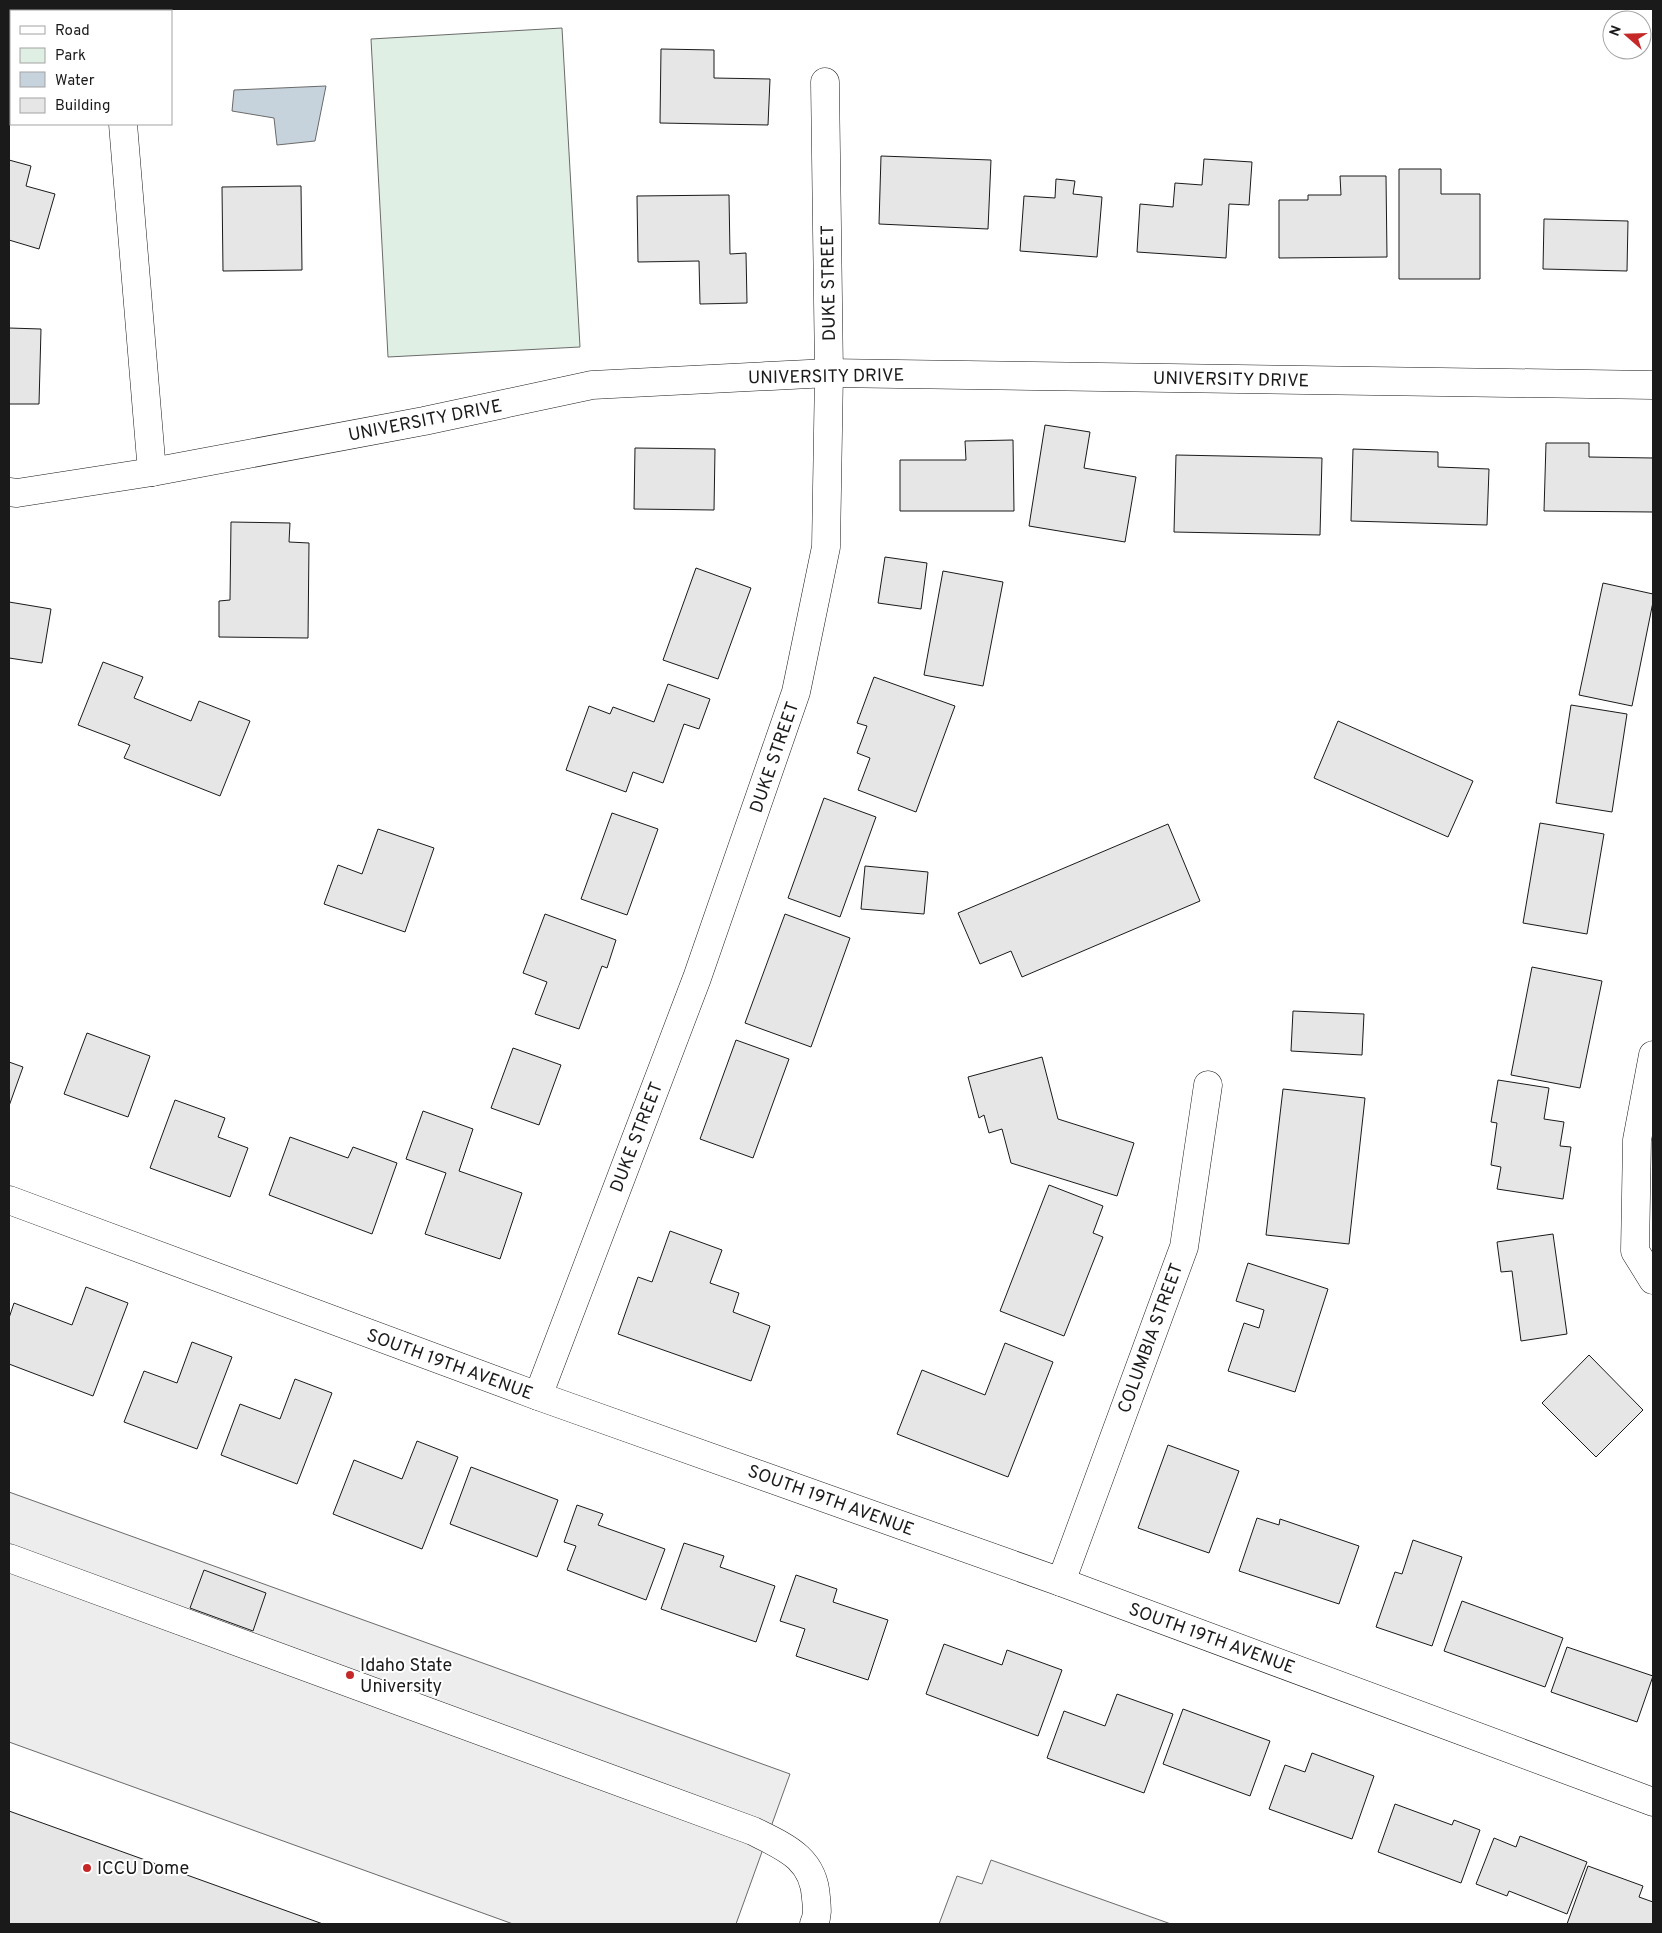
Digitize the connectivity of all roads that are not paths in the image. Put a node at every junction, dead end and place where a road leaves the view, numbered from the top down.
1 (825, 82) dead end
2 (122, 125) edge
3 (829, 373) junction
4 (1653, 385) edge
5 (152, 472) junction
6 (9, 492) edge
7 (1653, 1055) edge
8 (1208, 1085) dead end
9 (9, 1200) edge
10 (1653, 1280) edge
11 (538, 1396) junction
12 (9, 1558) edge
13 (1060, 1582) junction
14 (1653, 1802) edge
15 (816, 1920) edge

1 - 3 street, DUKE STREET
2 - 5 street
3 - 4 street, UNIVERSITY DRIVE
3 - 5 street, UNIVERSITY DRIVE
3 - 11 street, DUKE STREET
5 - 6 street, UNIVERSITY DRIVE
7 - 10 street
8 - 13 street, COLUMBIA STREET
9 - 11 street, SOUTH 19TH AVENUE
11 - 13 street, SOUTH 19TH AVENUE
12 - 15 street
13 - 14 street, SOUTH 19TH AVENUE

